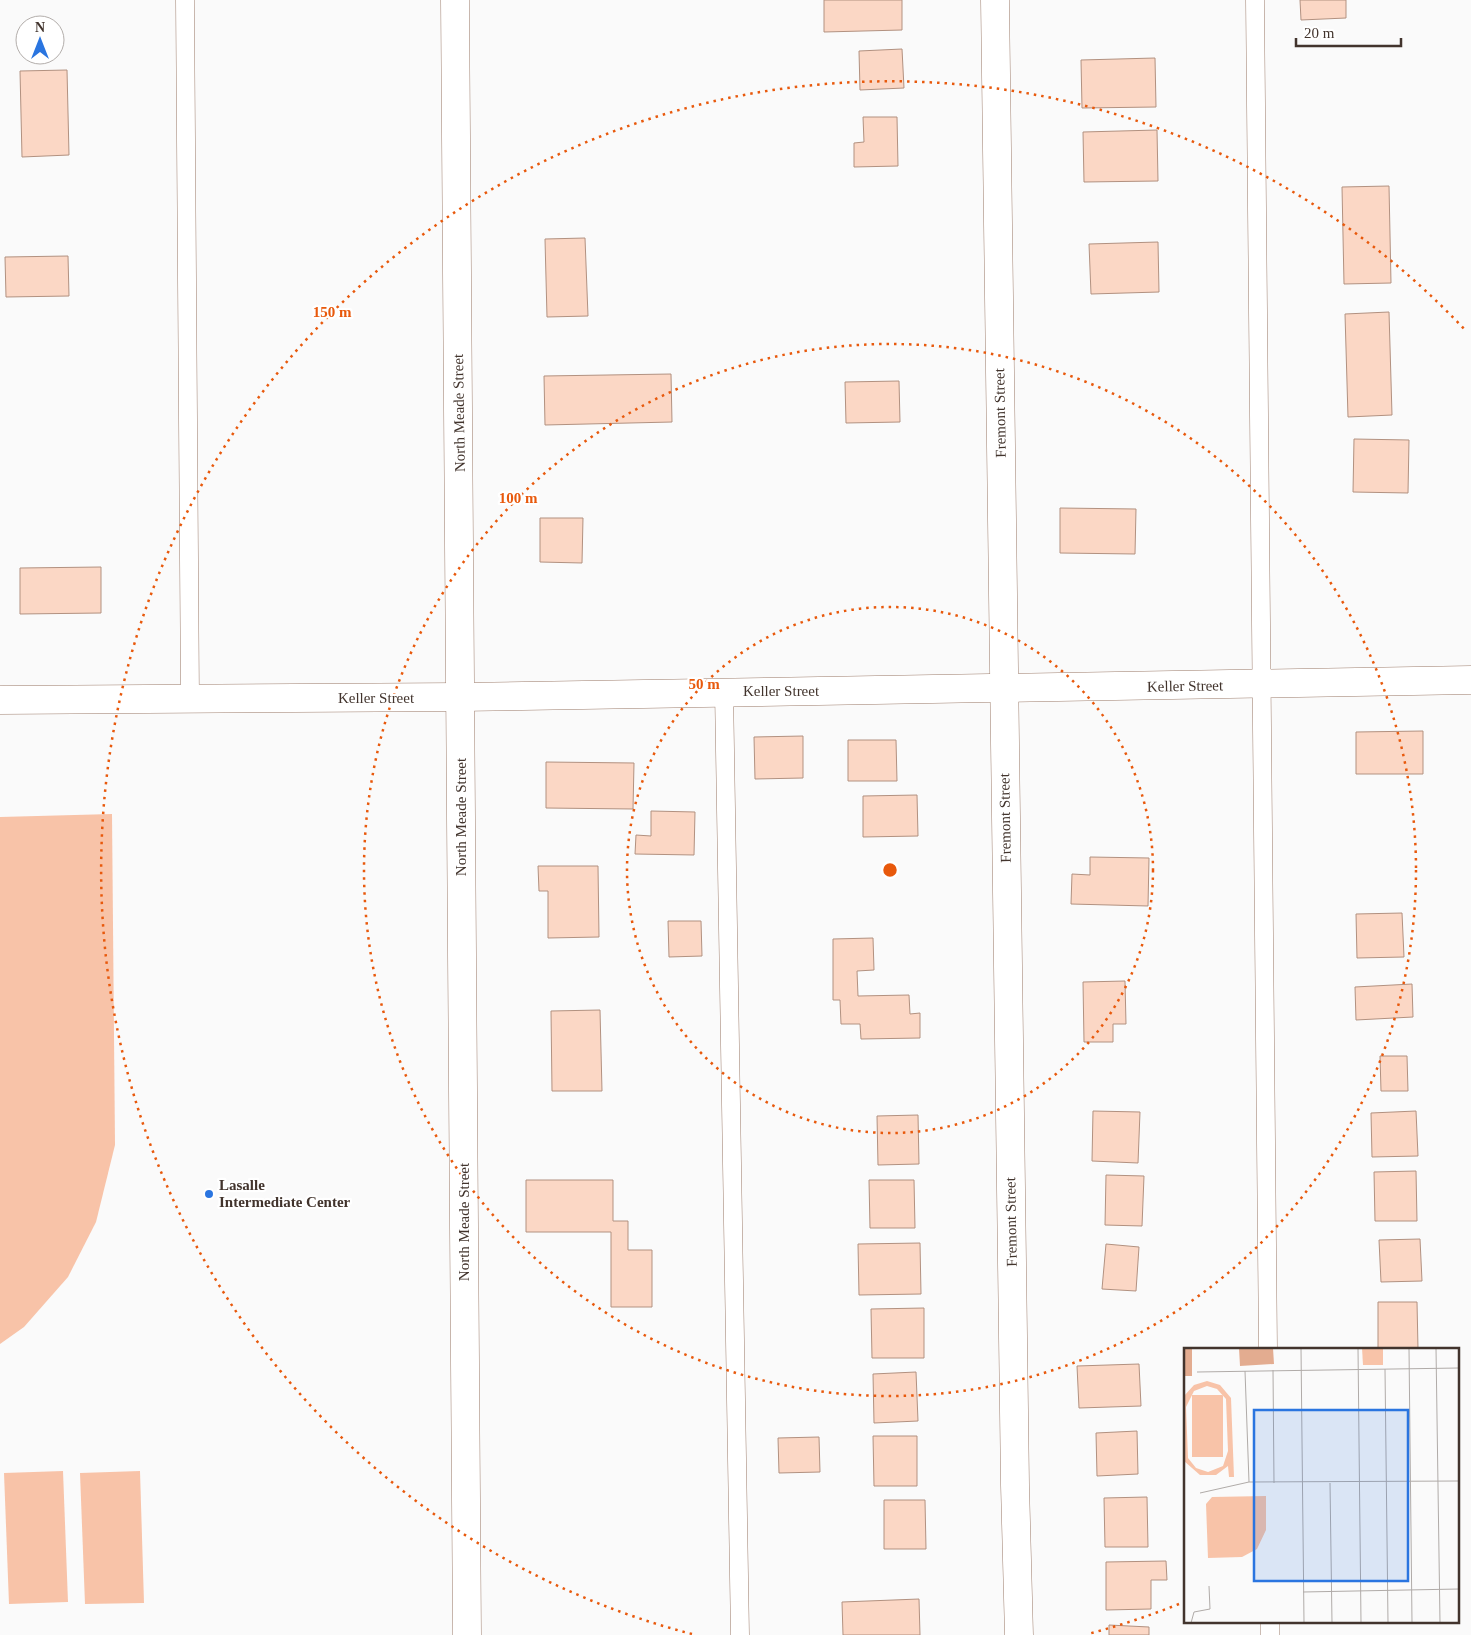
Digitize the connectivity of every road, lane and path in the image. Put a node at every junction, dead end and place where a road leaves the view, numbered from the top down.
1 (185, 0) edge
2 (455, 0) edge
3 (995, 0) edge
4 (1255, 0) edge
5 (1471, 680) edge
6 (1262, 685) junction
7 (1004, 689) junction
8 (724, 691) junction
9 (460, 697) junction
10 (190, 699) junction
11 (0, 700) edge
12 (1268, 1348) edge
13 (1270, 1622) edge
14 (467, 1635) edge
15 (740, 1635) edge
16 (1019, 1635) edge
17 (1270, 1635) edge

1 - 10 lane
2 - 9 street, North Meade Street
3 - 7 street, Fremont Street
4 - 6 lane
5 - 6 street, Keller Street
6 - 7 street, Keller Street
6 - 12 lane
7 - 8 street, Keller Street
7 - 16 street, Fremont Street
8 - 9 street, Keller Street
8 - 15 lane
9 - 10 street, Keller Street
9 - 14 street, North Meade Street
10 - 11 street, Keller Street
13 - 17 lane

